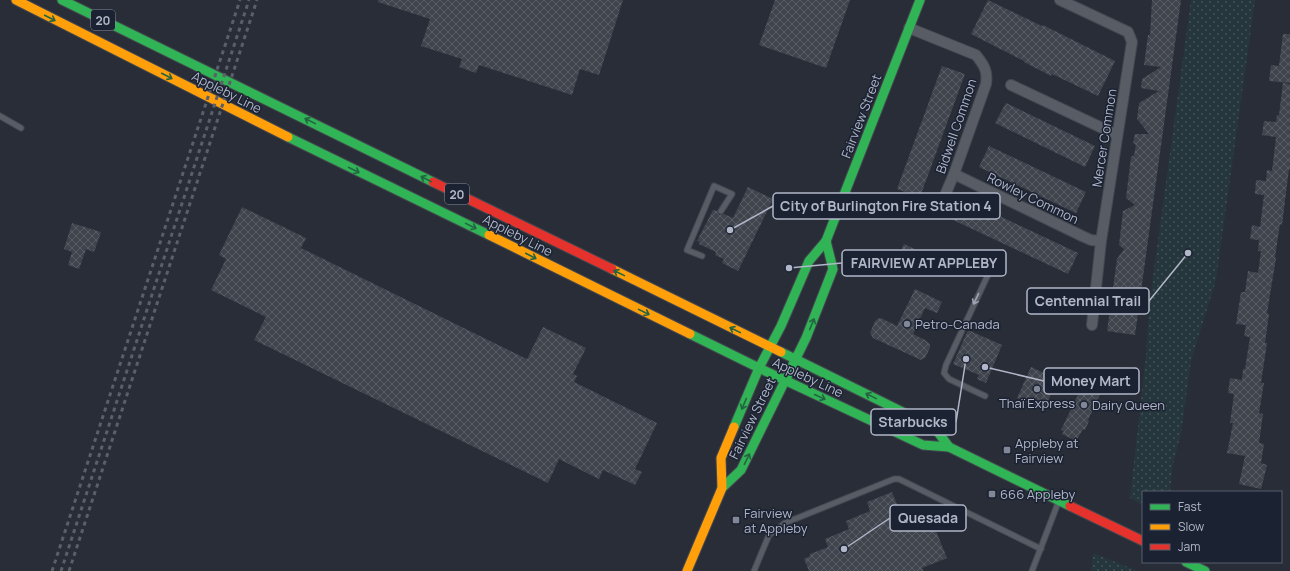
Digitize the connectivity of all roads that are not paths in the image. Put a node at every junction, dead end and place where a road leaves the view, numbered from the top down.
1 (16, 0) edge
2 (62, 0) edge
3 (920, 0) edge
4 (1060, 0) edge
5 (909, 28) junction
6 (1011, 85) dead end
7 (0, 116) edge
8 (21, 128) dead end
9 (1117, 135) junction
10 (954, 174) junction
11 (940, 207) dead end
12 (721, 211) dead end
13 (826, 241) junction
14 (1101, 241) junction
15 (702, 256) dead end
16 (993, 264) dead end
17 (1092, 324) dead end
18 (770, 347) junction
19 (796, 359) junction
20 (759, 368) junction
21 (784, 380) junction
22 (985, 396) dead end
23 (948, 447) junction
24 (722, 488) junction
25 (1059, 501) junction
26 (1142, 541) edge
27 (1041, 549) junction
28 (1188, 563) edge
29 (686, 571) edge
30 (754, 571) edge
31 (1032, 571) edge
32 (1205, 571) edge

1 -> 20 main road, Appleby Line / 20
18 -> 2 main road, Appleby Line / 20
3 - 5 main road, Fairview Street
4 - 9 street, Mercer Common
5 - 10 street, Bidwell Common
5 - 13 main road, Fairview Street
6 - 9 street
7 - 8 lane
9 - 14 street, Mercer Common
10 - 11 street, Bidwell Common
10 - 14 street, Rowley Common
12 - 15 lane
13 - 18 main road, Fairview Street
19 -> 13 main road, Fairview Street
14 - 17 street, Mercer Common
16 -> 22 lane
18 - 19 main road, Appleby Line / 20
18 - 20 main road, Fairview Street
19 - 21 main road, Fairview Street
23 -> 19 main road, Appleby Line
20 - 21 main road, Appleby Line / 20
20 -> 24 main road, Fairview Street
21 -> 23 main road, Appleby Line
24 -> 21 main road, Fairview Street
23 - 25 main road, Appleby Line
24 - 29 main road, Fairview Street
25 - 26 main road, Appleby Line
25 - 27 lane
27 - 30 lane
27 - 31 lane
28 - 32 main road

